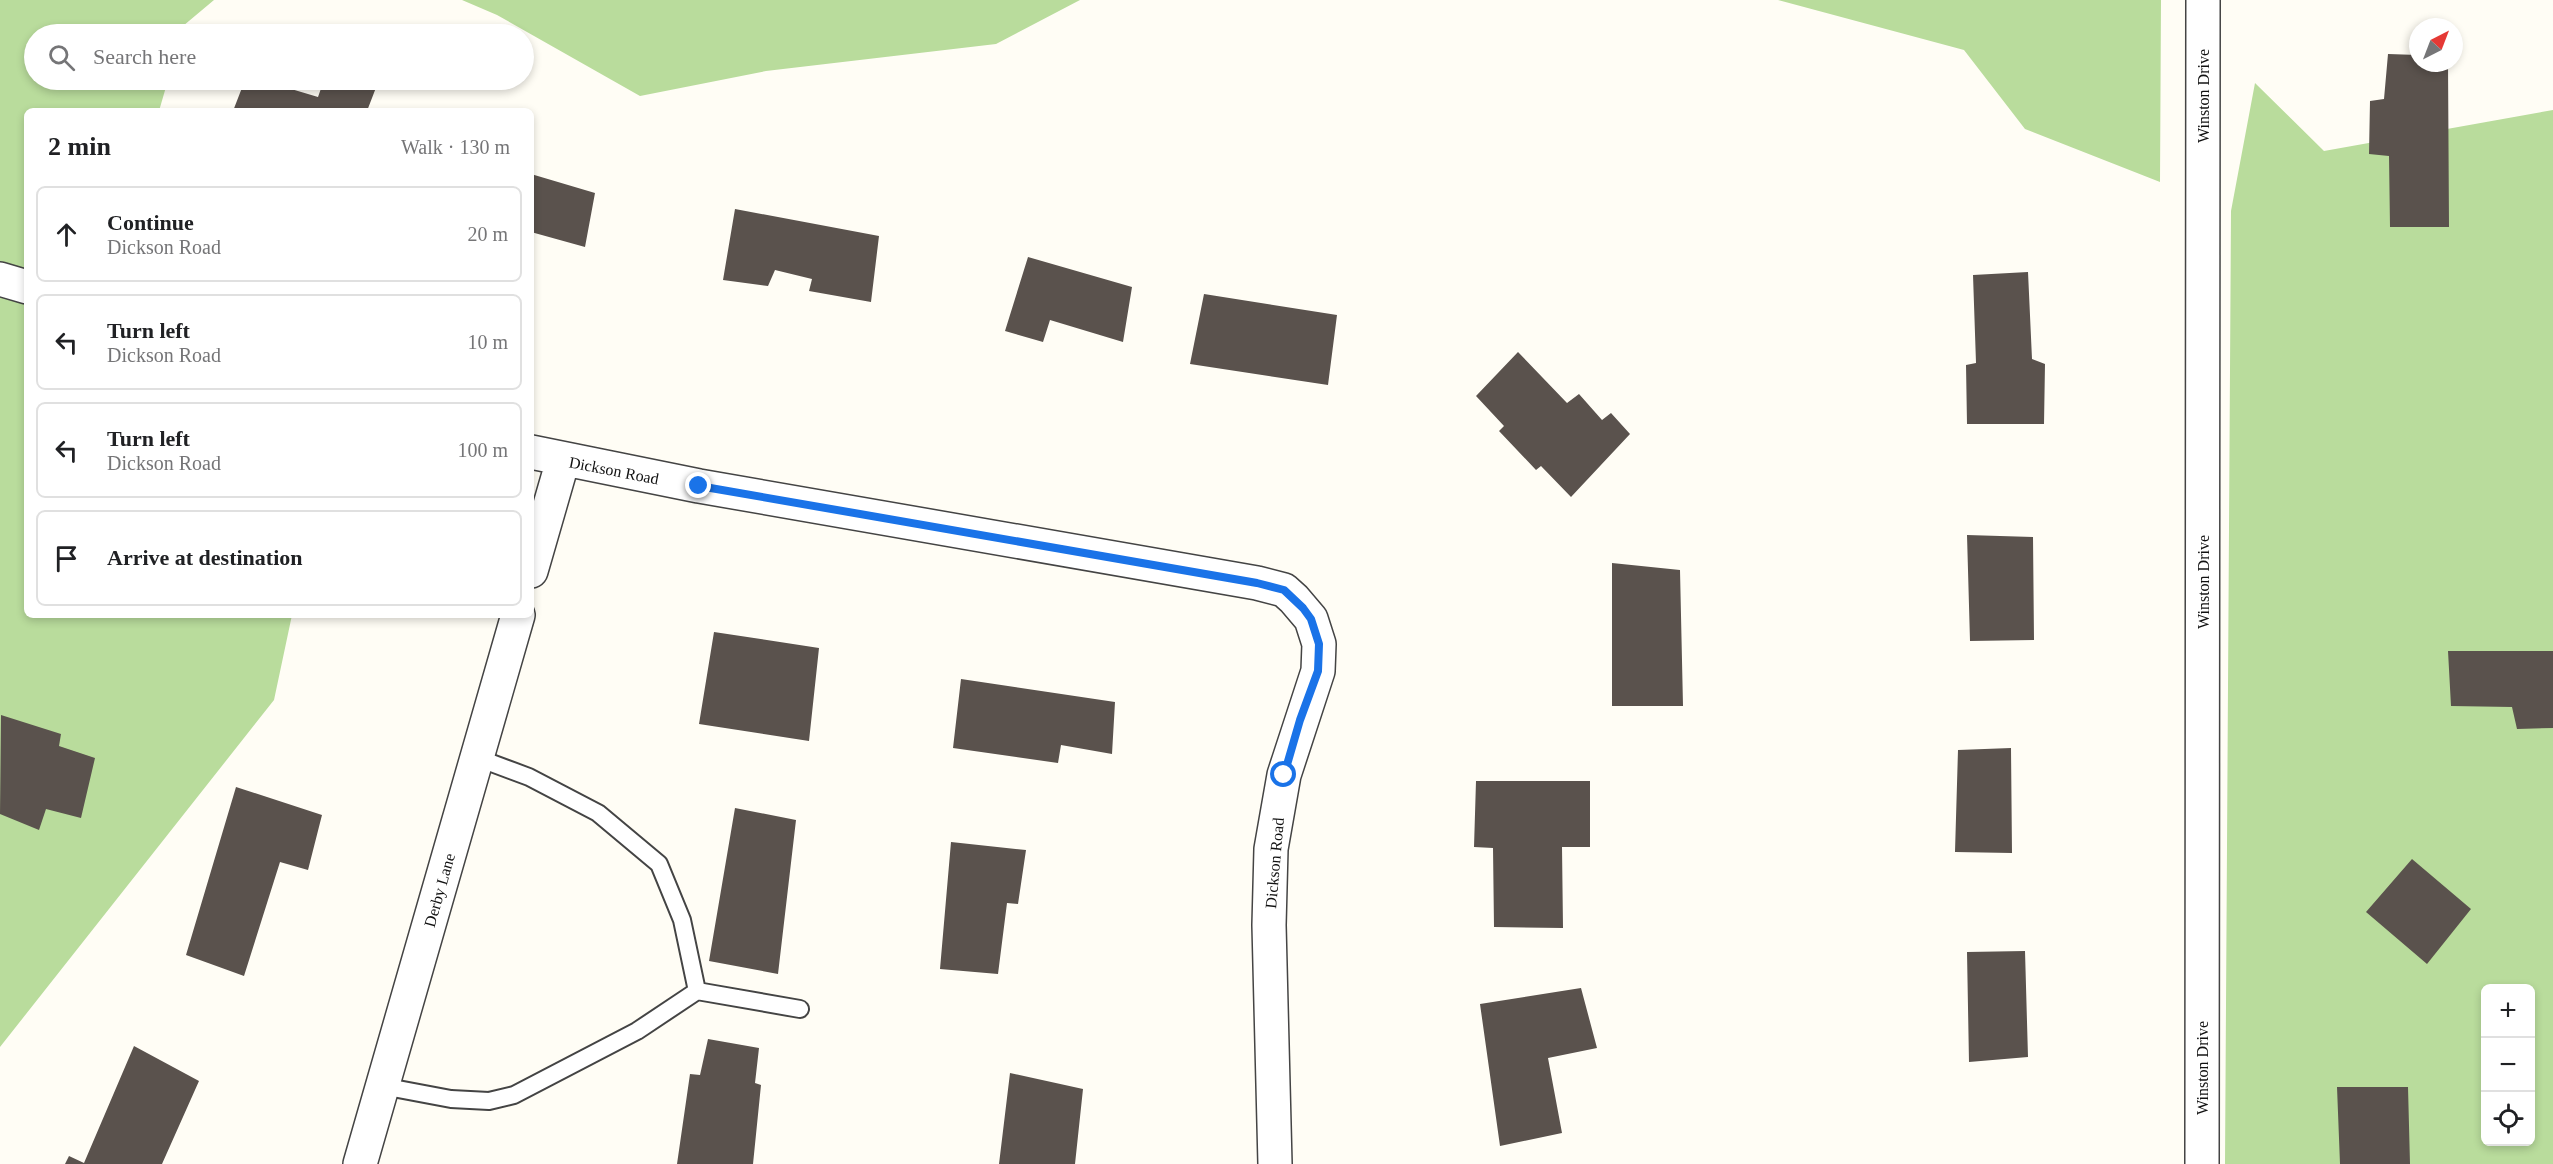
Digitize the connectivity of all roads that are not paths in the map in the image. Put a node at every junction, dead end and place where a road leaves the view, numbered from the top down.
1 (2203, 0) edge
2 (0, 279) edge
3 (24, 286) edge
4 (534, 453) edge
5 (563, 460) junction
6 (534, 561) edge
7 (517, 618) edge
8 (478, 758) junction
9 (697, 991) junction
10 (800, 1009) dead end
11 (382, 1086) junction
12 (360, 1164) edge
13 (1275, 1164) edge
14 (2202, 1164) edge

1 - 14 street, Winston Drive
2 - 3 street
4 - 5 street, Dickson Road
5 - 6 street
5 - 13 street, Dickson Road
7 - 8 street, Derby Lane
8 - 9 lane
8 - 11 street, Derby Lane
9 - 10 lane
9 - 11 lane
11 - 12 street, Derby Lane

